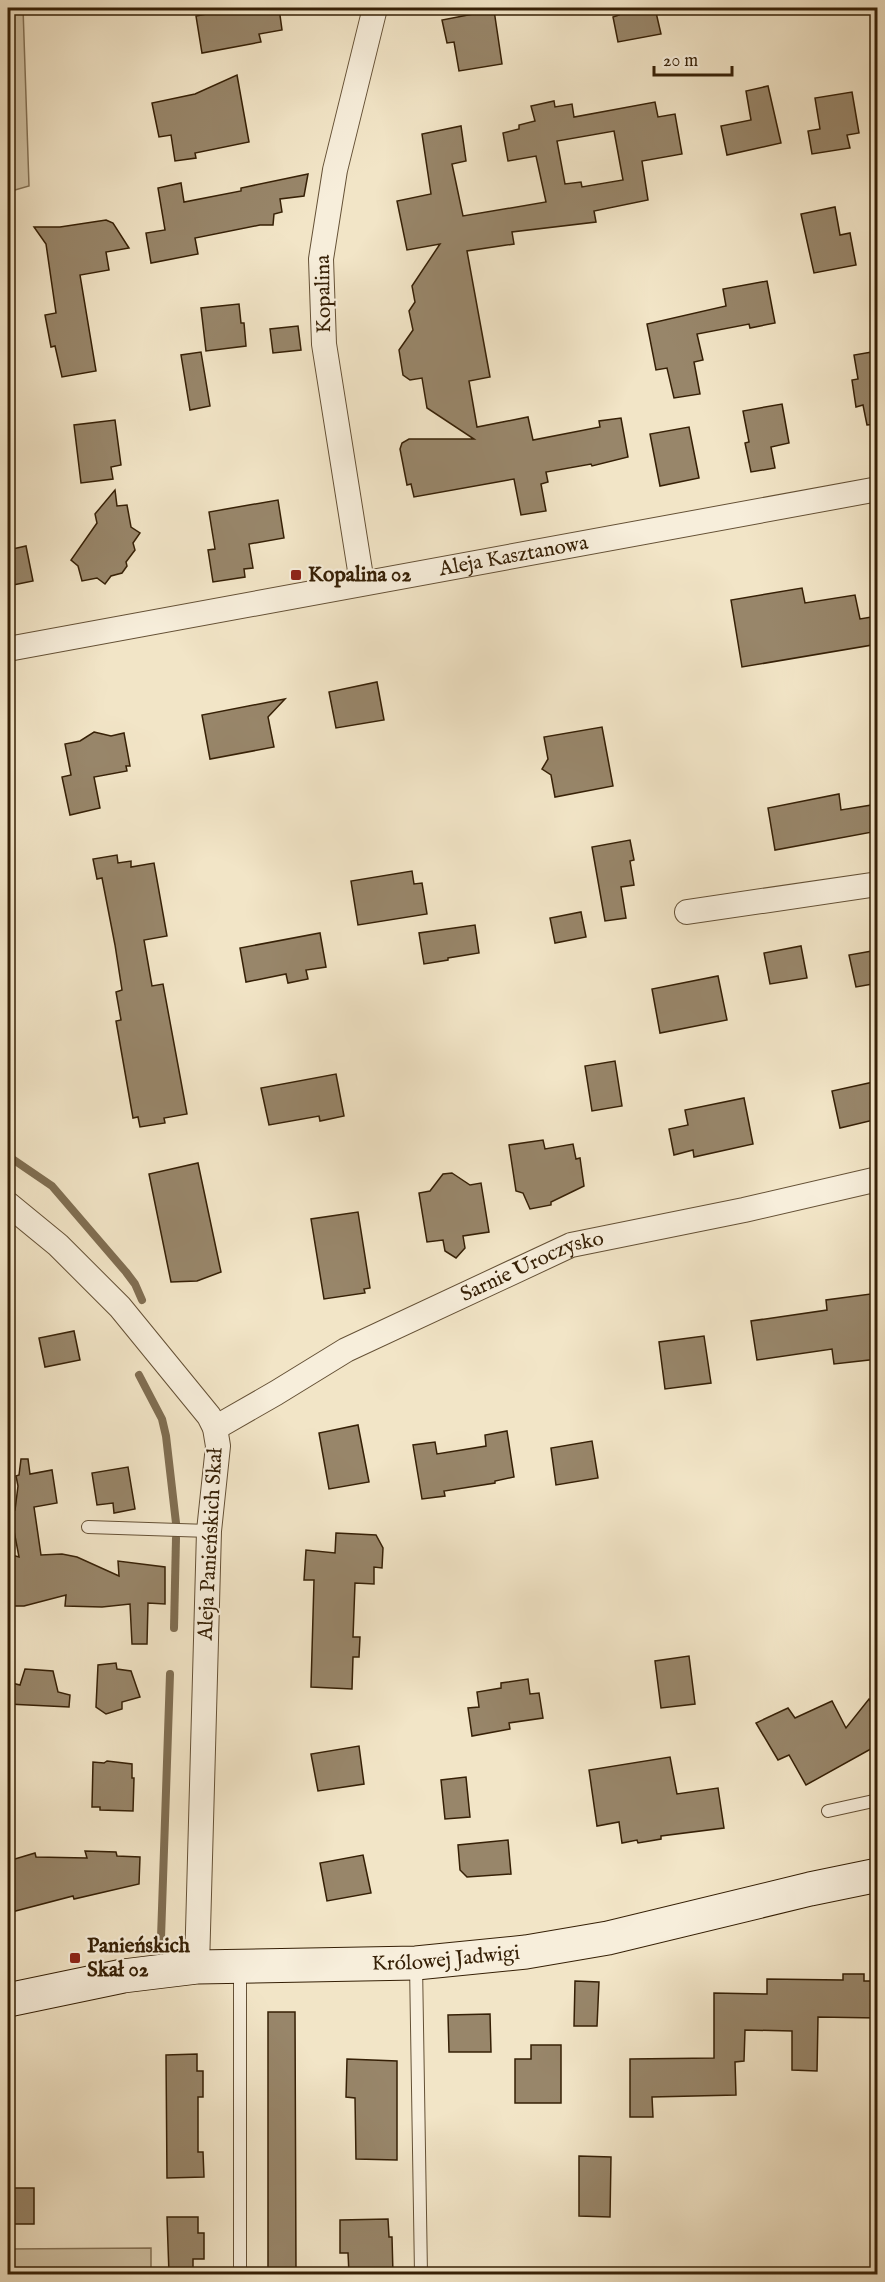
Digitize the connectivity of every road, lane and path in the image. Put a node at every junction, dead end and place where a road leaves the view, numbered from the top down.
1 (375, 8) edge
2 (878, 489) edge
3 (362, 583) junction
4 (8, 650) edge
5 (878, 884) edge
6 (687, 912) dead end
7 (878, 1179) edge
8 (8, 1204) edge
9 (215, 1428) junction
10 (88, 1527) dead end
11 (209, 1531) junction
12 (878, 1800) edge
13 (828, 1811) dead end
14 (878, 1875) edge
15 (416, 1963) junction
16 (240, 1964) junction
17 (197, 1966) junction
18 (8, 2000) edge
19 (240, 2274) edge
20 (421, 2274) edge

1 - 3 street, Kopalina
2 - 3 street, Aleja Kasztanowa
3 - 4 street, Aleja Kasztanowa
5 - 6 street
7 - 9 street, Sarnie Uroczysko
8 - 9 street, Aleja Panieńskich Skał
9 - 11 street, Aleja Panieńskich Skał
10 - 11 lane
11 - 17 street, Aleja Panieńskich Skał
12 - 13 lane
14 - 15 street, Królowej Jadwigi
15 - 16 street, Królowej Jadwigi
15 - 20 lane
16 - 17 street, Królowej Jadwigi
16 - 19 lane
17 - 18 street, Królowej Jadwigi

